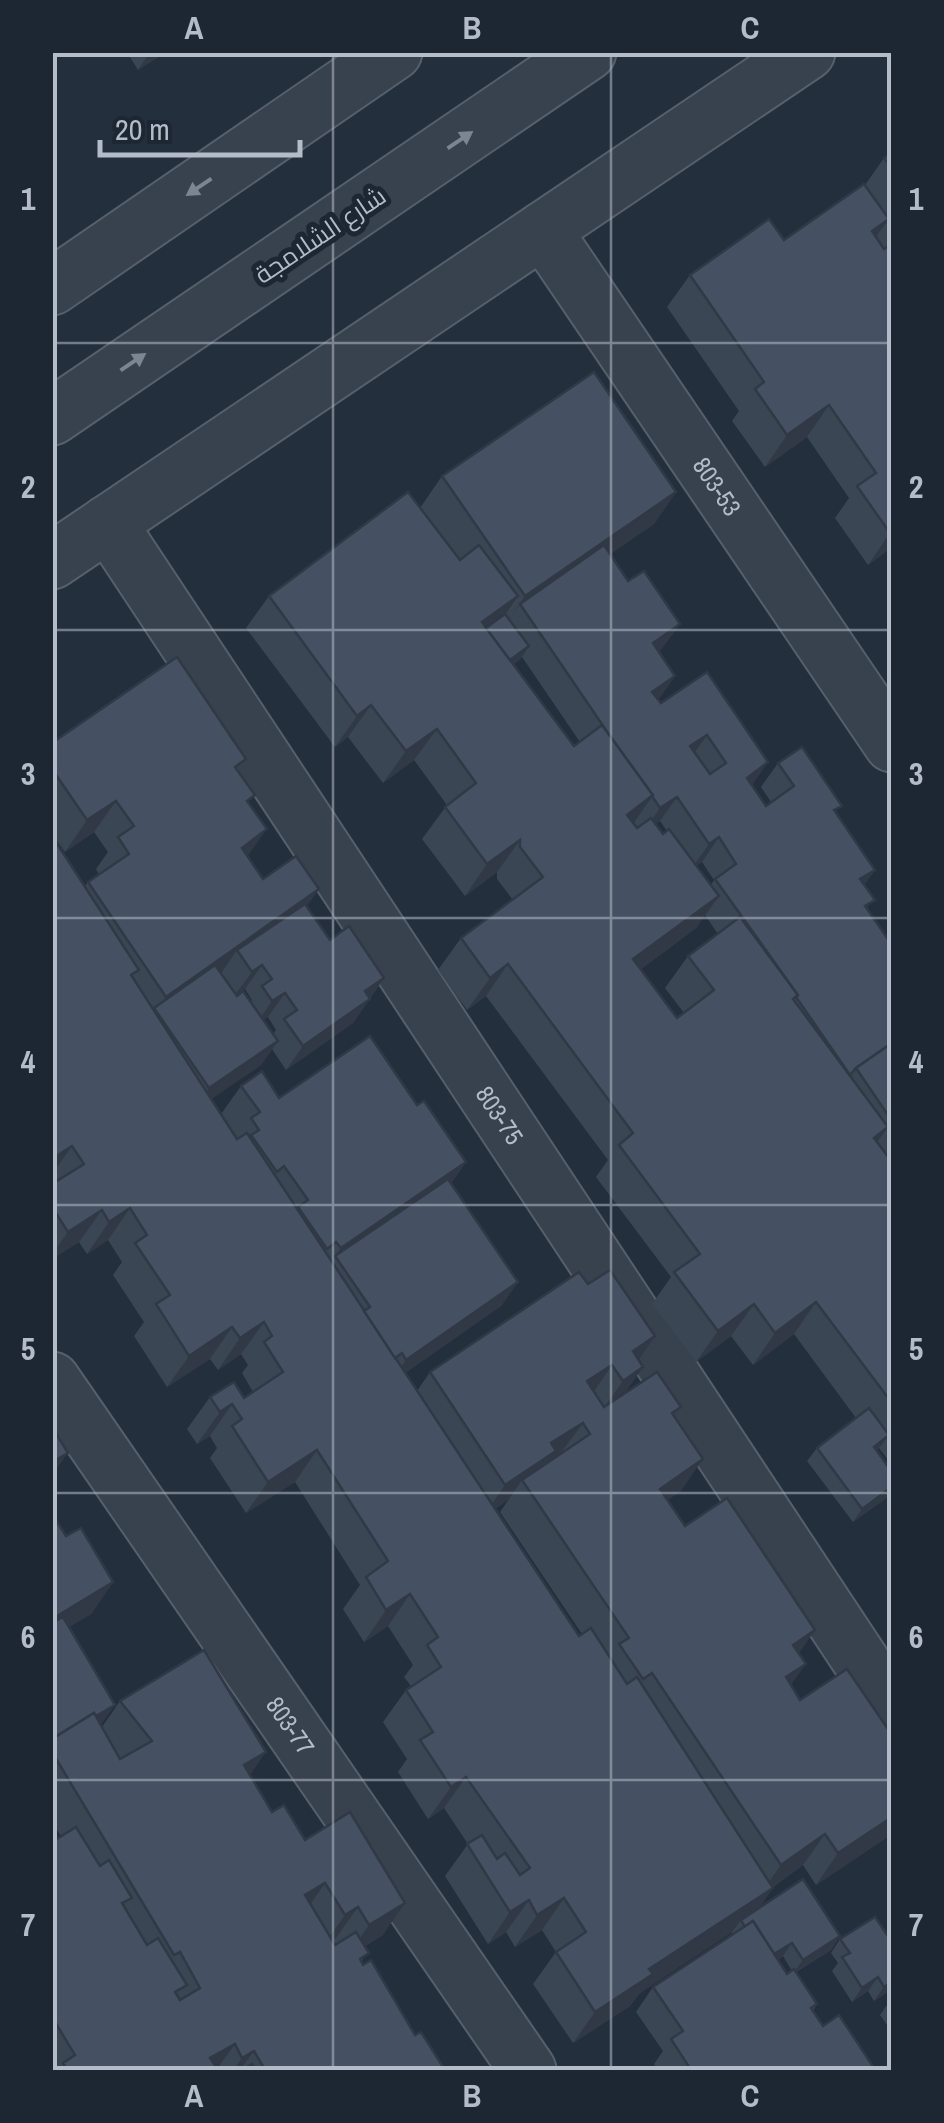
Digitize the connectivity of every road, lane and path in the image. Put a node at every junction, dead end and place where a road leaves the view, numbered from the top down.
1 (394, 52) edge
2 (588, 52) edge
3 (807, 52) edge
4 (543, 230) junction
5 (52, 287) edge
6 (52, 417) edge
7 (108, 523) junction
8 (52, 562) edge
9 (892, 744) edge
10 (52, 1380) edge
11 (892, 1708) edge
12 (528, 2070) edge

1 -> 5 street
6 -> 2 street, شارع الشلامجة
3 - 4 street
4 - 7 street
4 - 9 street, 803-53
7 - 8 street
7 - 11 street, 803-75
10 - 12 street, 803-77

